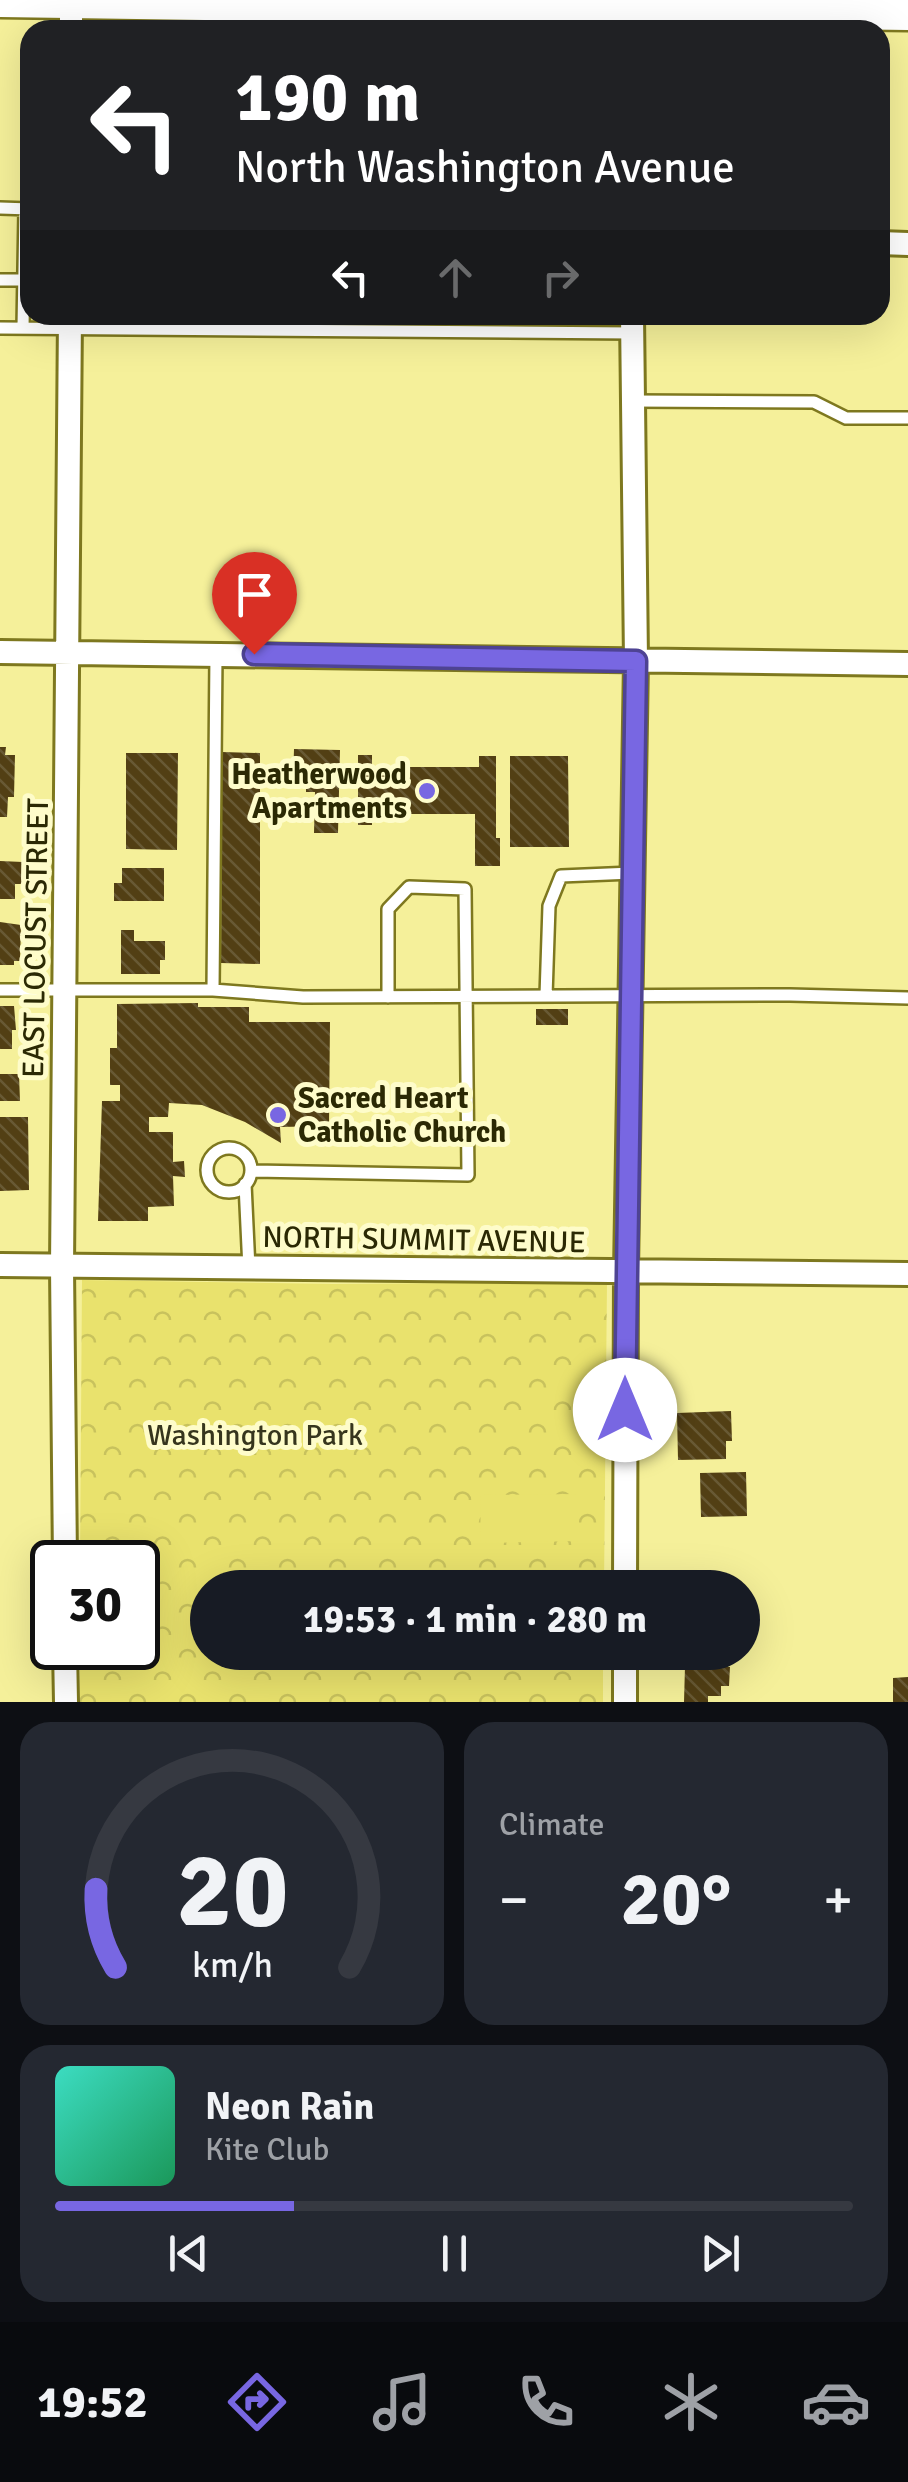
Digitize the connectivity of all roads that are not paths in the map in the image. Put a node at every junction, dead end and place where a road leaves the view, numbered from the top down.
1 (0, 2) edge
2 (374, 3) edge
3 (71, 11) edge
4 (634, 13) edge
5 (908, 16) edge
6 (47, 325) edge
7 (70, 325) edge
8 (632, 325) edge
9 (0, 328) edge
10 (24, 328) joint
11 (633, 401) junction
12 (908, 418) edge
13 (69, 651) junction
14 (0, 652) edge
15 (216, 654) junction
16 (636, 661) junction
17 (908, 664) edge
18 (632, 874) junction
19 (0, 990) edge
20 (66, 990) junction
21 (213, 990) junction
22 (468, 996) junction
23 (546, 996) junction
24 (388, 997) junction
25 (630, 997) junction
26 (908, 998) edge
27 (250, 1171) junction
28 (245, 1184) junction
29 (0, 1266) edge
30 (62, 1267) junction
31 (249, 1268) junction
32 (626, 1272) junction
33 (908, 1274) edge
34 (65, 1540) edge
35 (625, 1570) edge
36 (66, 1670) edge
37 (625, 1670) edge
38 (66, 1702) edge
39 (625, 1702) edge

1 - 3 street
2 - 3 street
2 - 4 street
4 - 5 street
6 - 10 lane
7 - 13 street, EAST LOCUST STREET
8 - 11 street
9 - 10 lane
11 - 12 lane
11 - 16 street
13 - 14 street
13 - 15 street
13 - 20 street, EAST LOCUST STREET
15 - 16 street
15 - 21 lane
16 - 17 street
16 - 18 street
18 - 23 lane
18 - 25 street
19 - 20 lane
20 - 21 lane
20 - 30 street, EAST LOCUST STREET
21 - 24 lane
22 - 23 lane
22 - 24 lane
22 - 24 lane
22 - 27 lane
23 - 25 lane
25 - 26 lane
25 - 32 street
27 - 28 lane
27 - 28 lane
28 - 31 lane
29 - 30 street, NORTH SUMMIT AVENUE
30 - 31 street, NORTH SUMMIT AVENUE
30 - 34 street, EAST LOCUST STREET
31 - 32 street, NORTH SUMMIT AVENUE
32 - 33 street, NORTH SUMMIT AVENUE
32 - 35 street
36 - 38 street
37 - 39 street

